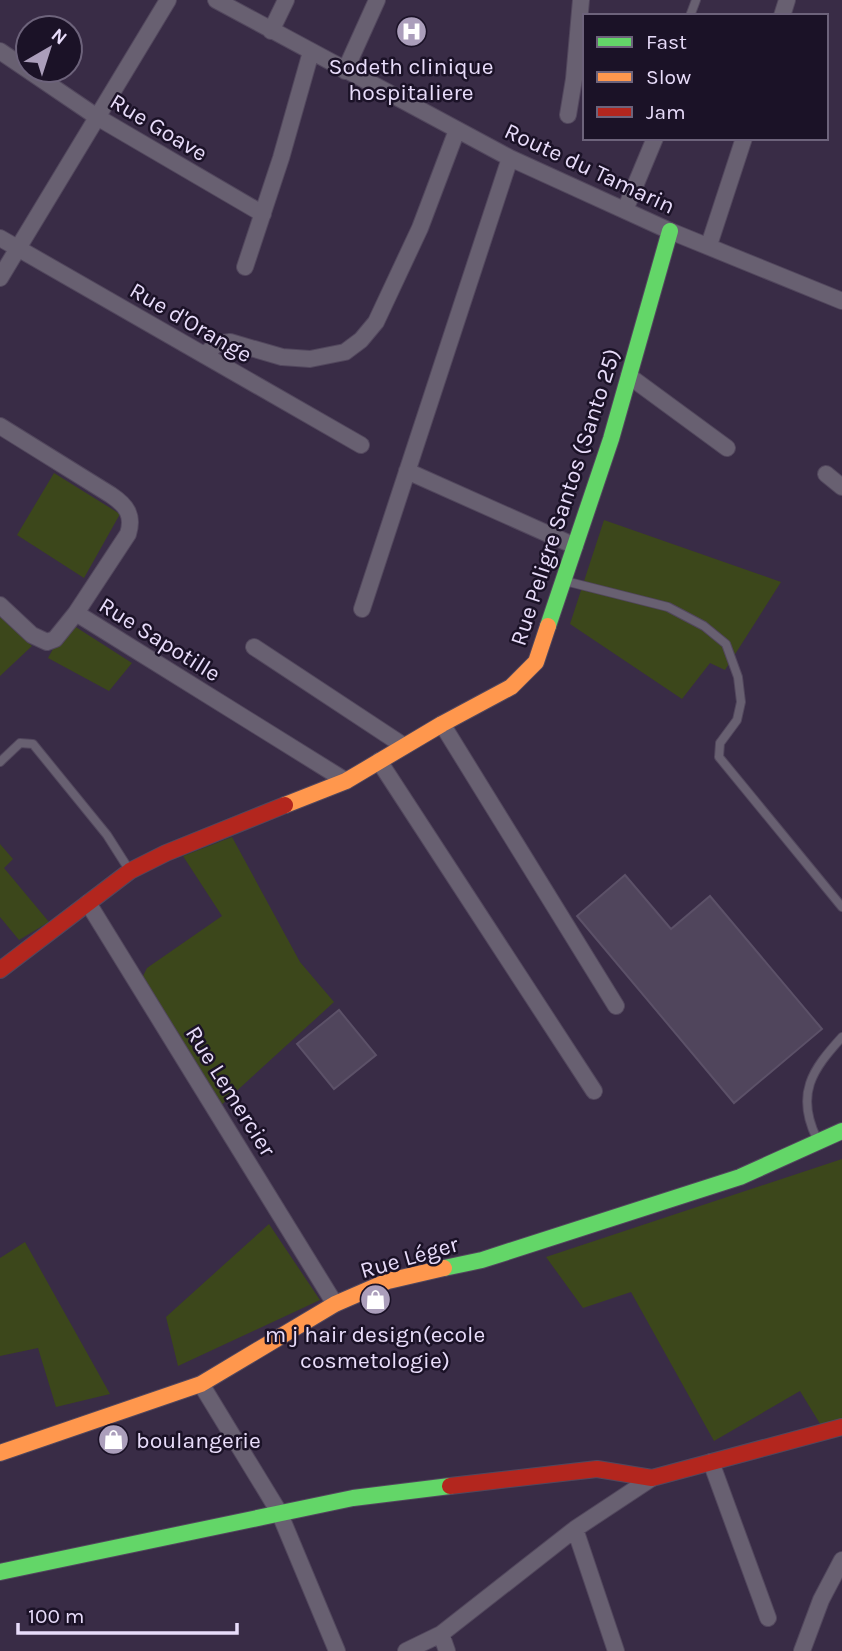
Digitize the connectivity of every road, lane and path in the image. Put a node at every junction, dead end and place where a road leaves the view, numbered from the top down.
1 (168, 0) edge
2 (216, 0) edge
3 (286, 0) edge
4 (377, 0) edge
5 (581, 0) edge
6 (271, 31) junction
7 (0, 51) edge
8 (311, 52) junction
9 (345, 71) junction
10 (568, 115) dead end
11 (97, 117) junction
12 (457, 130) junction
13 (654, 140) edge
14 (743, 140) edge
15 (510, 158) junction
16 (625, 210) junction
17 (263, 214) junction
18 (670, 231) junction
19 (0, 238) edge
20 (709, 245) junction
21 (18, 249) junction
22 (245, 267) dead end
23 (0, 278) edge
24 (842, 301) edge
25 (204, 355) junction
26 (629, 376) junction
27 (0, 426) edge
28 (360, 445) dead end
29 (727, 448) dead end
30 (407, 471) junction
31 (826, 474) dead end
32 (842, 487) edge
33 (575, 546) junction
34 (564, 580) junction
35 (0, 606) edge
36 (362, 609) dead end
37 (76, 613) junction
38 (254, 647) dead end
39 (442, 723) junction
40 (404, 746) junction
41 (379, 761) junction
42 (0, 762) edge
43 (346, 781) junction
44 (130, 871) junction
45 (88, 904) junction
46 (842, 907) edge
47 (0, 970) edge
48 (616, 1006) dead end
49 (842, 1037) edge
50 (594, 1091) dead end
51 (842, 1131) edge
52 (818, 1142) junction
53 (335, 1304) junction
54 (201, 1384) junction
55 (842, 1427) edge
56 (0, 1453) edge
57 (711, 1462) junction
58 (652, 1478) junction
59 (279, 1512) junction
60 (575, 1529) junction
61 (842, 1560) edge
62 (0, 1572) edge
63 (768, 1618) dead end
64 (441, 1634) junction
65 (337, 1651) edge
66 (406, 1651) edge
67 (447, 1651) edge
68 (617, 1651) edge
69 (802, 1651) edge

1 - 11 street
2 - 6 street, Route du Tamarin
3 - 6 street
4 - 9 street
5 - 10 street
6 - 8 street, Route du Tamarin
7 - 11 street, Rue Goave
8 - 9 street, Route du Tamarin
8 - 17 street
9 - 12 street, Route du Tamarin
11 - 17 street, Rue Goave
11 - 21 street
12 - 15 street, Route du Tamarin
12 - 25 street
13 - 16 street
14 - 20 street
15 - 16 street, Route du Tamarin
15 - 30 street
16 - 18 street, Route du Tamarin
17 - 22 street
18 - 20 street, Route du Tamarin
18 - 26 street, Rue Peligre Santos (Santo 25)
19 - 21 street, Rue d'Orange
20 - 24 street, Route du Tamarin
21 - 23 street
21 - 25 street, Rue d'Orange
25 - 28 street, Rue d'Orange
26 - 29 street
26 - 33 street, Rue Peligre Santos (Santo 25)
27 - 37 street, Rue Sapotille
30 - 33 street
30 - 36 street
31 - 32 street
33 - 34 street, Rue Peligre Santos (Santo 25)
34 - 39 street, Rue Peligre Santos (Santo 25)
34 - 46 lane
35 - 37 street
37 - 43 street, Rue Sapotille
38 - 40 street
39 - 40 street, Rue Peligre Santos (Santo 25)
39 - 48 street
40 - 41 street, Rue Peligre Santos (Santo 25)
41 - 43 street, Rue Peligre Santos (Santo 25)
41 - 50 street
42 - 44 lane
43 - 44 street, Rue Peligre Santos (Santo 25)
44 - 45 street, Rue Peligre Santos (Santo 25)
45 - 47 street, Rue Peligre Santos (Santo 25)
45 - 53 street, Rue Lemercier
49 - 52 lane
51 - 52 street, Rue Léger
52 - 53 street, Rue Léger
53 - 54 street, Rue Léger
54 - 56 street, Rue Léger
54 - 59 street
55 - 57 street
57 - 58 street
57 - 63 street
58 - 59 street
58 - 60 street
59 - 62 street
59 - 65 street
60 - 64 street
60 - 68 street
61 - 69 street
64 - 66 street
64 - 67 street

